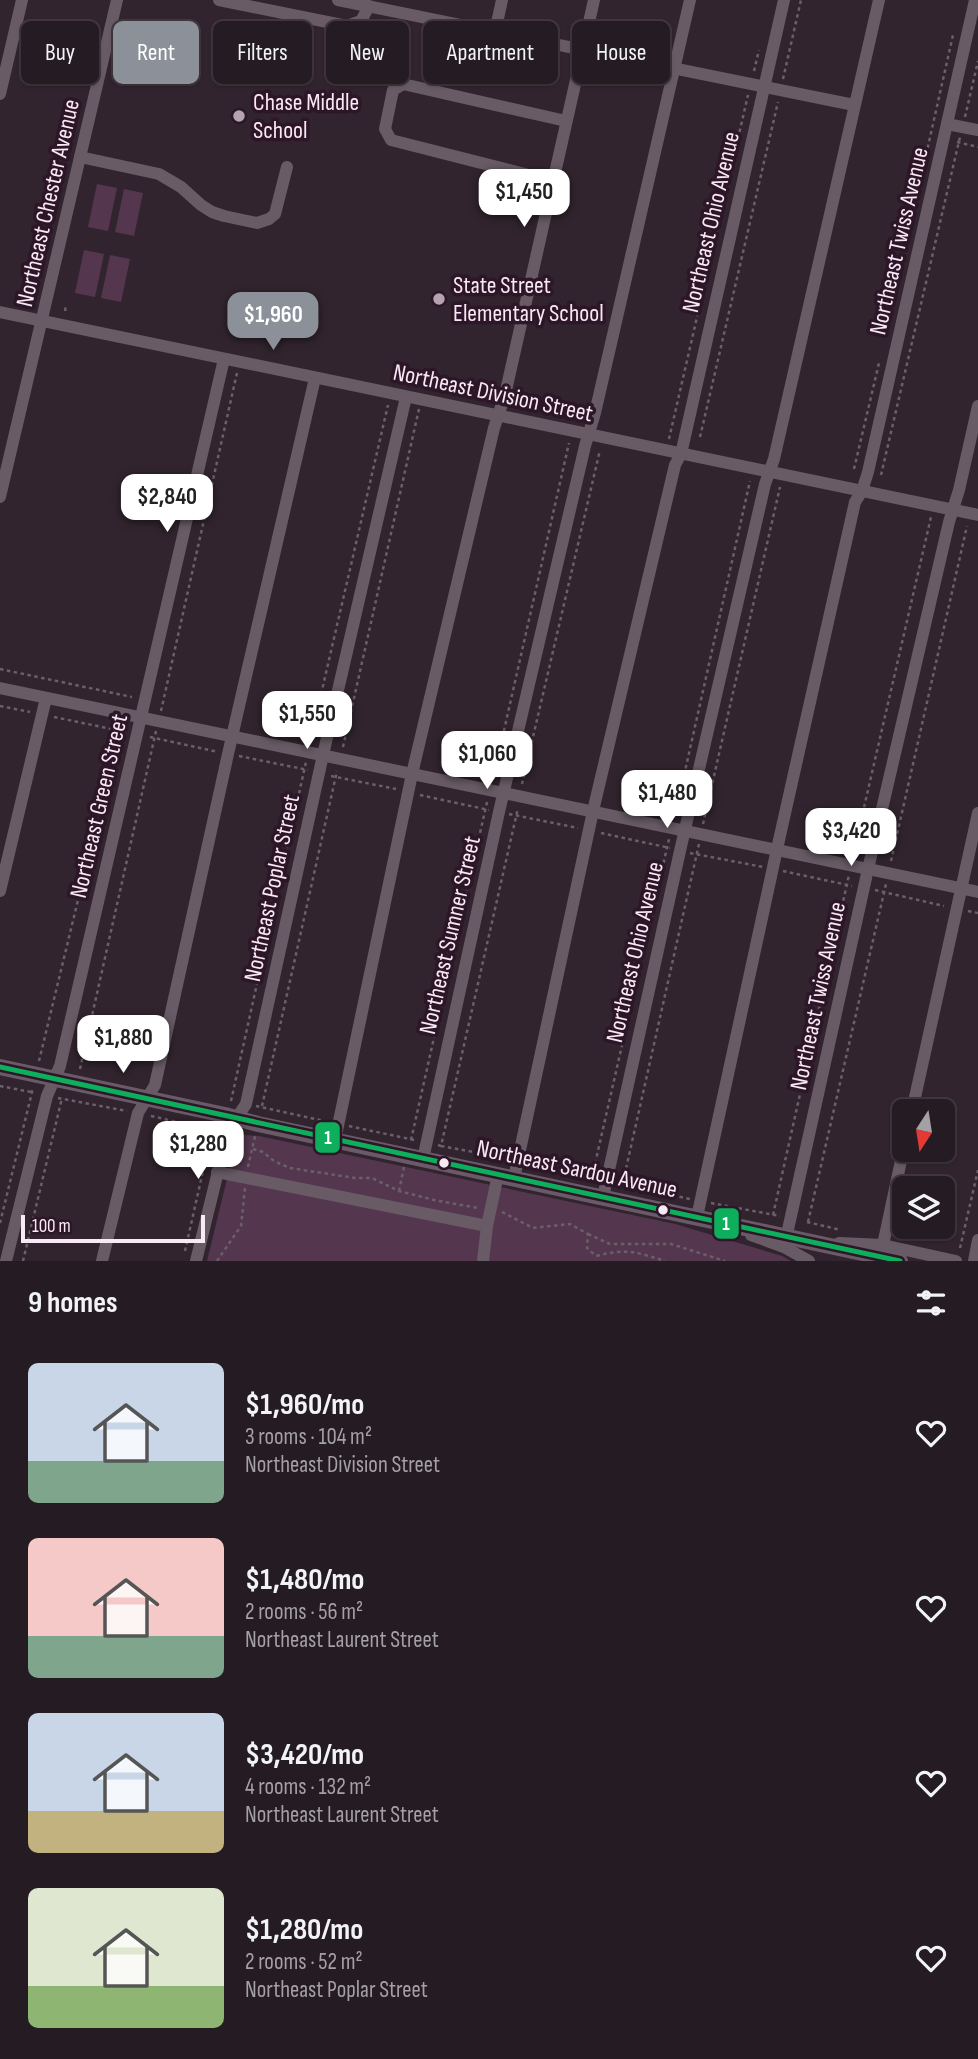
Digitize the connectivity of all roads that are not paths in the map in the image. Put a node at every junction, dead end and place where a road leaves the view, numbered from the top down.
1 (22, 0) edge
2 (117, 0) edge
3 (219, 0) edge
4 (338, 0) edge
5 (502, 0) edge
6 (594, 0) edge
7 (690, 0) edge
8 (784, 0) edge
9 (879, 0) edge
10 (975, 0) edge
11 (369, 6) junction
12 (403, 7) edge
13 (455, 21) edge
14 (497, 21) edge
15 (589, 21) edge
16 (670, 68) edge
17 (674, 69) junction
18 (572, 81) edge
19 (757, 85) junction
20 (0, 94) edge
21 (854, 105) junction
22 (560, 119) junction
23 (947, 124) junction
24 (978, 130) edge
25 (80, 156) junction
26 (287, 167) dead end
27 (552, 181) junction
28 (0, 312) edge
29 (41, 321) junction
30 (224, 359) junction
31 (315, 378) junction
32 (406, 397) junction
33 (978, 406) edge
34 (498, 416) junction
35 (590, 435) junction
36 (681, 454) junction
37 (769, 472) junction
38 (862, 491) junction
39 (0, 497) edge
40 (953, 510) junction
41 (978, 515) edge
42 (0, 688) edge
43 (46, 698) junction
44 (141, 717) junction
45 (232, 736) junction
46 (323, 755) junction
47 (412, 774) junction
48 (504, 793) junction
49 (593, 811) junction
50 (978, 813) edge
51 (678, 829) junction
52 (777, 849) junction
53 (867, 869) junction
54 (961, 888) junction
55 (0, 891) edge
56 (978, 892) edge
57 (0, 1067) edge
58 (57, 1072) junction
59 (915, 1099) edge
60 (143, 1106) junction
61 (231, 1111) junction
62 (335, 1140) junction
63 (414, 1152) junction
64 (901, 1162) edge
65 (217, 1172) junction
66 (506, 1177) junction
67 (603, 1197) junction
68 (699, 1209) junction
69 (487, 1226) junction
70 (978, 1240) edge
71 (785, 1241) junction
72 (817, 1242) junction
73 (883, 1245) junction
74 (974, 1260) edge
75 (6, 1261) edge
76 (102, 1261) edge
77 (196, 1261) edge
78 (483, 1261) edge
79 (809, 1261) edge
80 (900, 1261) edge
81 (956, 1261) edge

1 - 20 street
2 - 25 street, Northeast Chester Avenue
3 - 11 street
4 - 11 street
5 - 14 street
6 - 15 street
7 - 17 street, Northeast Sumner Street
8 - 19 street, Northeast Ohio Avenue
9 - 21 street, Northeast Ohio Avenue
10 - 23 street, Northeast Twiss Avenue
11 - 12 street
12 - 13 street
16 - 17 street
17 - 19 street
17 - 35 street, Northeast Sumner Street
18 - 22 street
19 - 21 street
19 - 36 street, Northeast Ohio Avenue
21 - 37 street, Northeast Ohio Avenue
22 - 27 street
22 - 27 street
23 - 24 street
23 - 38 street, Northeast Twiss Avenue
25 - 26 street
25 - 29 street, Northeast Chester Avenue
27 - 34 street
28 - 29 street, Northeast Division Street
29 - 30 street, Northeast Division Street
29 - 39 street, Northeast Chester Avenue
30 - 31 street, Northeast Division Street
30 - 44 street, Northeast Green Street
31 - 32 street, Northeast Division Street
31 - 45 street
32 - 34 street, Northeast Division Street
32 - 46 street, Northeast Poplar Street
33 - 40 street, Northeast Twiss Avenue
34 - 35 street, Northeast Division Street
34 - 47 street
35 - 36 street, Northeast Division Street
35 - 48 street, Northeast Sumner Street
36 - 37 street, Northeast Division Street
36 - 49 street, Northeast Ohio Avenue
37 - 38 street, Northeast Division Street
37 - 51 street, Northeast Ohio Avenue
38 - 40 street, Northeast Division Street
38 - 52 street, Northeast Twiss Avenue
40 - 41 street, Northeast Division Street
40 - 53 street, Northeast Twiss Avenue
42 - 43 street
43 - 44 street
43 - 55 street
44 - 45 street
44 - 58 street, Northeast Green Street
45 - 46 street
45 - 60 street
46 - 47 street
46 - 61 street, Northeast Poplar Street
47 - 48 street
47 - 62 street
48 - 49 street
48 - 63 street, Northeast Sumner Street
49 - 51 street
49 - 66 street, Northeast Ohio Avenue
50 - 54 street
51 - 52 street
51 - 67 street, Northeast Ohio Avenue
52 - 53 street
52 - 68 street, Northeast Twiss Avenue
53 - 54 street
53 - 71 street, Northeast Twiss Avenue
54 - 56 street
54 - 59 street
57 - 58 main road, Northeast Sardou Avenue
58 - 60 main road, Northeast Sardou Avenue
58 - 75 street, Northeast Green Street
60 - 61 main road, Northeast Sardou Avenue
60 - 76 street
61 - 62 main road, Northeast Sardou Avenue
61 - 65 street, Northeast Poplar Street
62 - 63 main road, Northeast Sardou Avenue
63 - 66 main road, Northeast Sardou Avenue
64 - 73 street
65 - 69 street
65 - 77 street, Northeast Poplar Street
66 - 67 main road, Northeast Sardou Avenue
66 - 69 street, Northeast Ohio Avenue
67 - 68 main road, Northeast Sardou Avenue
68 - 71 main road, Northeast Sardou Avenue
69 - 78 street, Northeast Ohio Avenue
70 - 74 street
71 - 72 main road, Northeast Sardou Avenue
71 - 79 street
72 - 73 street, Northeast Sardou Avenue
72 - 80 main road, Northeast Sardou Avenue
73 - 81 street, Northeast Sardou Avenue

